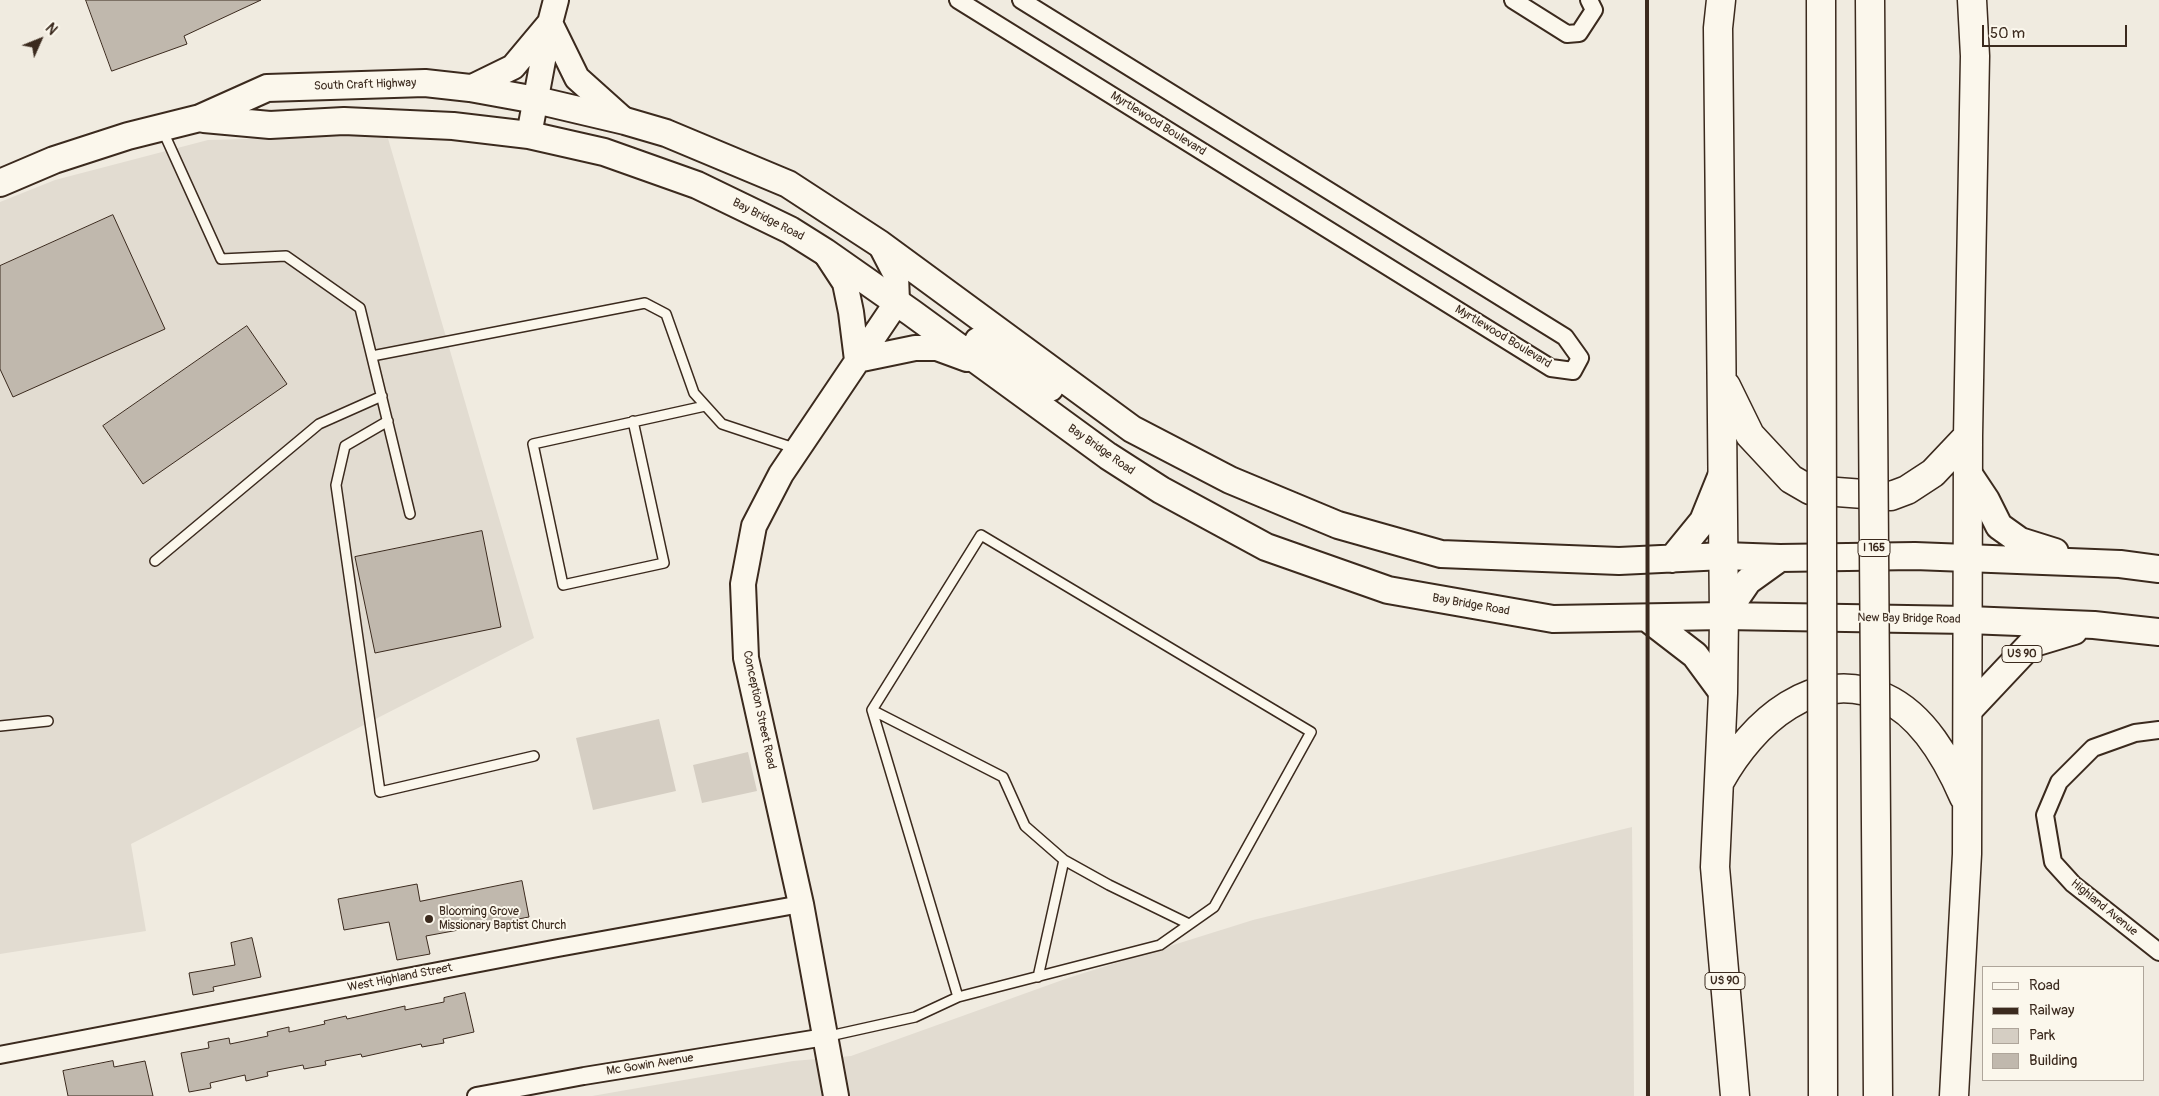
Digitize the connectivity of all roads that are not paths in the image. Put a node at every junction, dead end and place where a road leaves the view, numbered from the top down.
1 (556, 0) edge
2 (958, 0) edge
3 (1021, 0) edge
4 (1512, 0) edge
5 (1589, 0) edge
6 (1720, 0) edge
7 (1821, 0) edge
8 (1870, 0) edge
9 (1972, 0) edge
10 (550, 22) junction
11 (470, 88) junction
12 (536, 100) junction
13 (200, 118) junction
14 (626, 121) junction
15 (161, 127) junction
16 (529, 135) junction
17 (0, 183) edge
18 (880, 244) junction
19 (825, 252) junction
20 (897, 302) junction
21 (372, 356) junction
22 (857, 360) junction
23 (982, 364) junction
24 (1722, 378) junction
25 (382, 396) junction
26 (1092, 400) junction
27 (705, 406) junction
28 (388, 421) junction
29 (633, 422) junction
30 (1968, 436) junction
31 (797, 449) junction
32 (1723, 471) junction
33 (1968, 473) junction
34 (410, 514) dead end
35 (1724, 556) junction
36 (1780, 558) junction
37 (1968, 558) junction
38 (1672, 559) junction
39 (155, 561) dead end
40 (2090, 563) junction
41 (2159, 569) edge
42 (1724, 616) junction
43 (1647, 618) junction
44 (1968, 620) junction
45 (2094, 625) junction
46 (2159, 632) edge
47 (1723, 693) junction
48 (872, 710) junction
49 (1967, 712) junction
50 (48, 721) dead end
51 (0, 726) edge
52 (2159, 730) edge
53 (534, 756) dead end
54 (1718, 785) junction
55 (1967, 803) junction
56 (1064, 860) junction
57 (802, 904) junction
58 (1189, 924) junction
59 (2159, 952) edge
60 (1038, 977) junction
61 (958, 997) junction
62 (825, 1037) junction
63 (0, 1055) edge
64 (476, 1096) edge
65 (836, 1096) edge
66 (1734, 1096) edge
67 (1823, 1096) edge
68 (1878, 1096) edge
69 (1954, 1096) edge

1 - 10 street
2 - 3 street, Myrtlewood Boulevard
4 - 5 street
6 - 24 highway
7 - 67 highway, bridge
8 - 68 highway, I 165, bridge
9 - 30 highway
10 - 11 street
10 - 12 street
10 - 14 street
11 - 12 main road, South Craft Highway
11 - 13 main road, South Craft Highway
12 - 14 main road
12 - 16 street
13 - 15 main road, South Craft Highway
13 - 16 main road, South Craft Highway
14 - 18 main road
15 - 17 main road, South Craft Highway
15 - 21 lane
16 - 19 main road, Bay Bridge Road
18 - 20 street
18 - 26 main road
19 - 20 main road, Bay Bridge Road
19 - 22 street
20 - 22 street, Conception Street Road
20 - 23 main road, Bay Bridge Road
20 - 26 main road
21 - 25 lane
21 - 27 lane
22 - 23 street
22 - 31 street, Conception Street Road
23 - 43 main road, Bay Bridge Road
24 - 30 highway
24 - 32 highway
25 - 28 lane
25 - 39 lane
26 - 38 main road
27 - 29 lane
27 - 31 lane
28 - 34 lane
28 - 53 lane
29 - 29 lane
30 - 33 highway
31 - 57 street, Conception Street Road
32 - 35 highway
32 - 38 main road
33 - 37 highway
33 - 40 main road
35 - 36 main road
35 - 38 main road
35 - 42 highway, US 90
36 - 37 main road
36 - 42 main road
37 - 40 main road
37 - 44 highway
40 - 41 main road
42 - 43 main road, Bay Bridge Road
42 - 44 main road, New Bay Bridge Road
42 - 47 highway, US 90
43 - 47 main road
44 - 45 main road, New Bay Bridge Road
44 - 49 highway
45 - 46 main road, US 90
45 - 49 main road, US 90
47 - 54 highway, US 90
48 - 56 lane
48 - 58 lane
48 - 61 lane
49 - 55 highway
50 - 51 lane
52 - 59 street, Highland Avenue
54 - 55 highway
54 - 66 highway, US 90
55 - 69 highway
56 - 58 lane
56 - 60 lane
57 - 62 street, Conception Street Road
57 - 63 street, West Highland Street
58 - 60 lane
60 - 61 lane
61 - 62 lane
62 - 64 street, Mc Gowin Avenue
62 - 65 street, Conception Street Road

